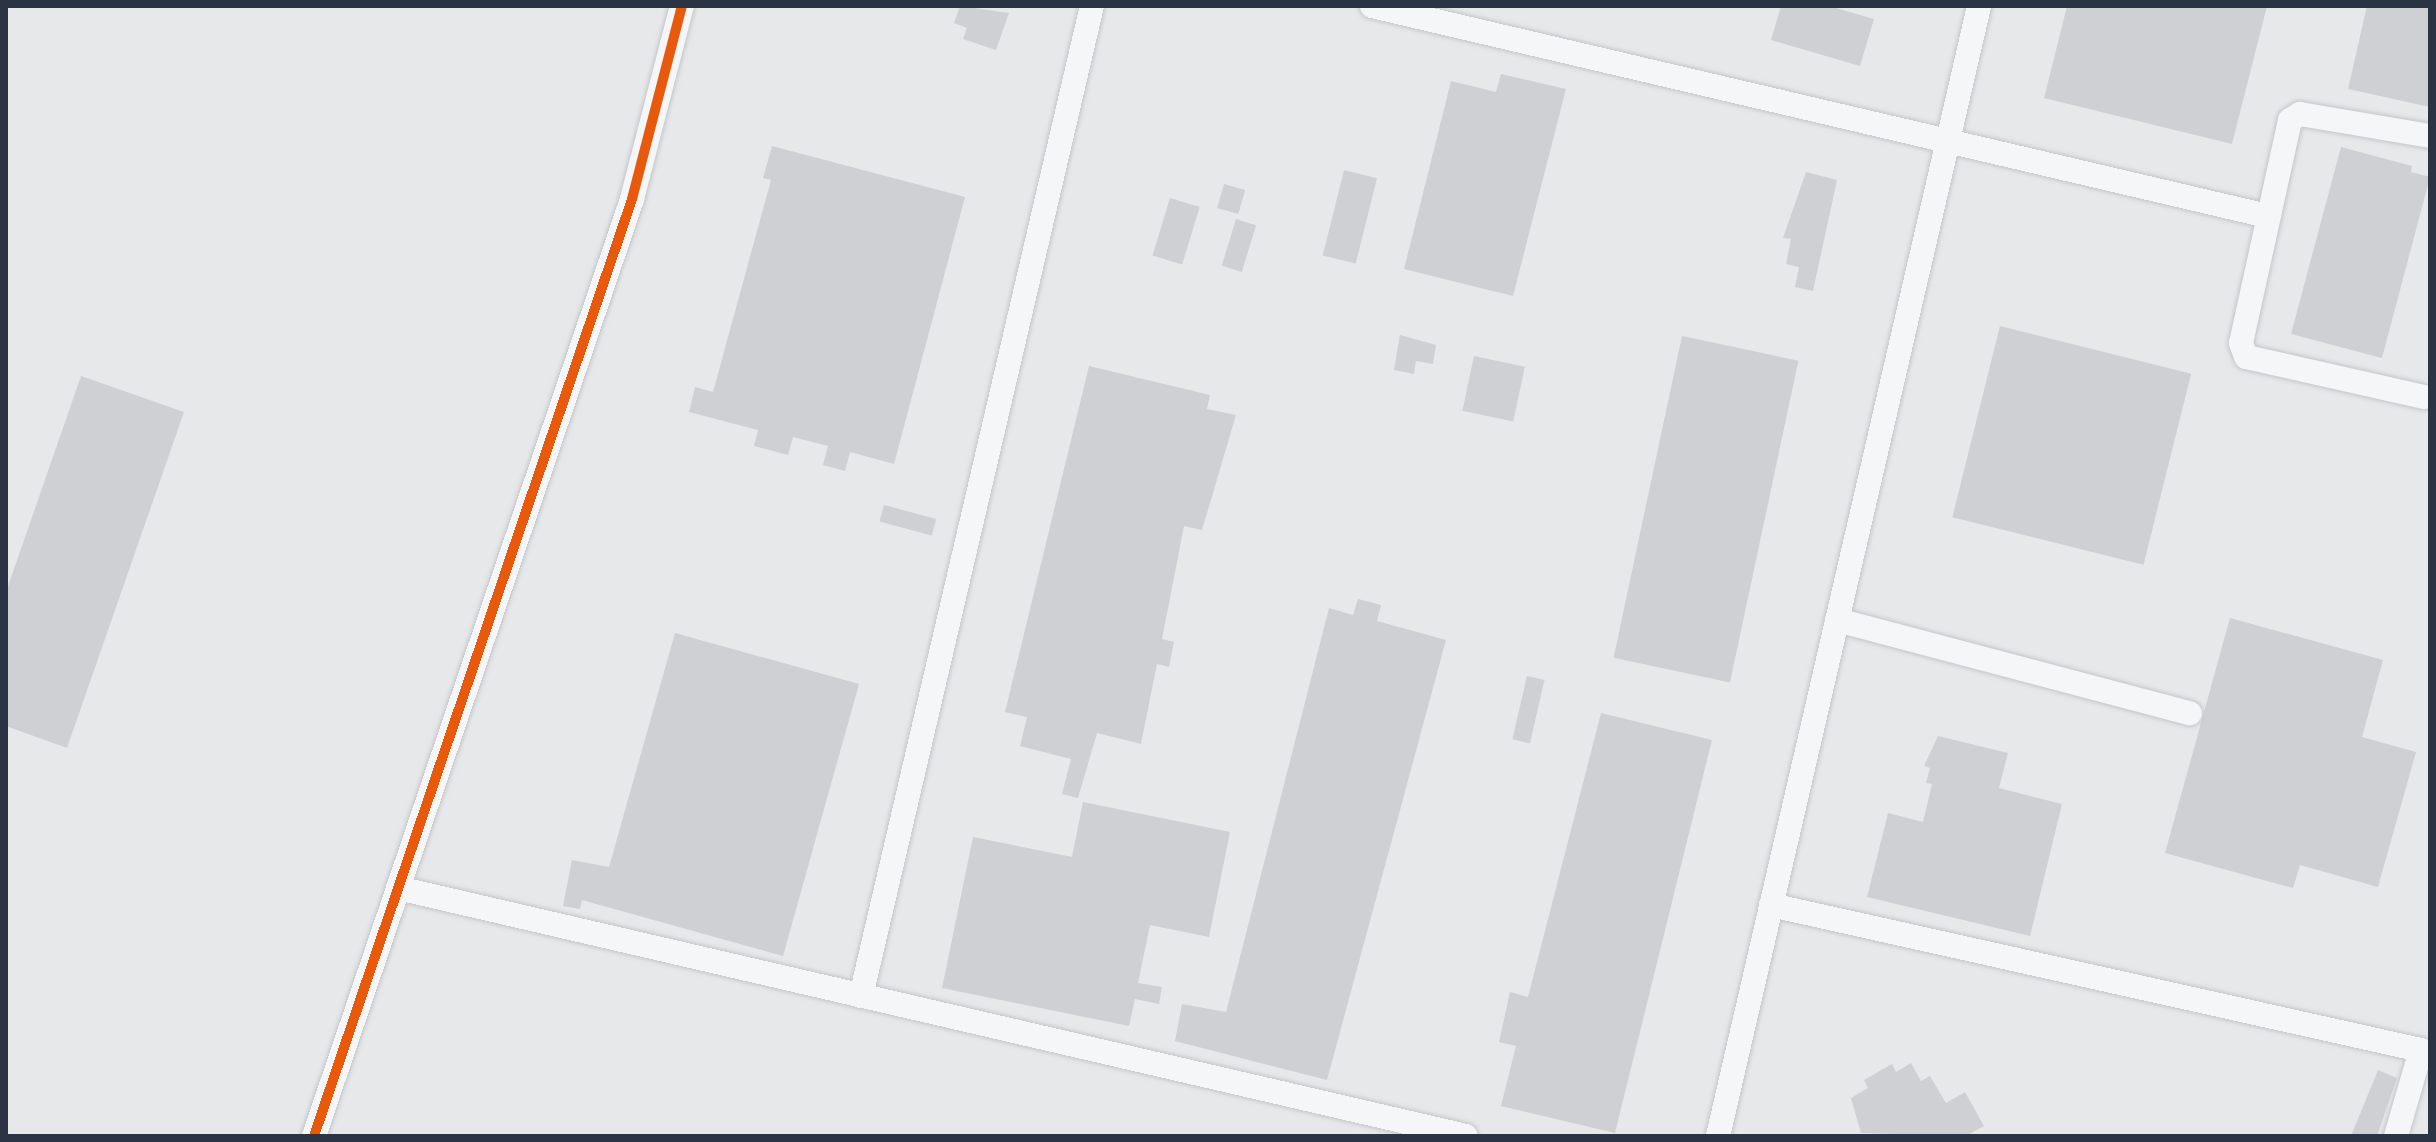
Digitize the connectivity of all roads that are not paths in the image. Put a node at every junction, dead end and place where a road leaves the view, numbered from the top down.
1 (682, 6) edge
2 (1092, 6) edge
3 (1372, 6) edge
4 (1979, 6) edge
5 (2430, 136) edge
6 (1948, 141) junction
7 (2267, 216) junction
8 (2424, 397) dead end
9 (1837, 620) junction
10 (2190, 713) dead end
11 (398, 888) junction
12 (1771, 905) junction
13 (861, 996) junction
14 (314, 1136) edge
15 (1466, 1136) edge
16 (1718, 1136) edge
17 (2396, 1136) edge

1 - 11 street
2 - 13 street
3 - 6 street
4 - 6 street
5 - 7 street
6 - 7 street
6 - 9 street
7 - 8 street
9 - 10 street
9 - 12 street
11 - 13 street
11 - 14 street
12 - 16 street
12 - 17 street
13 - 15 street

